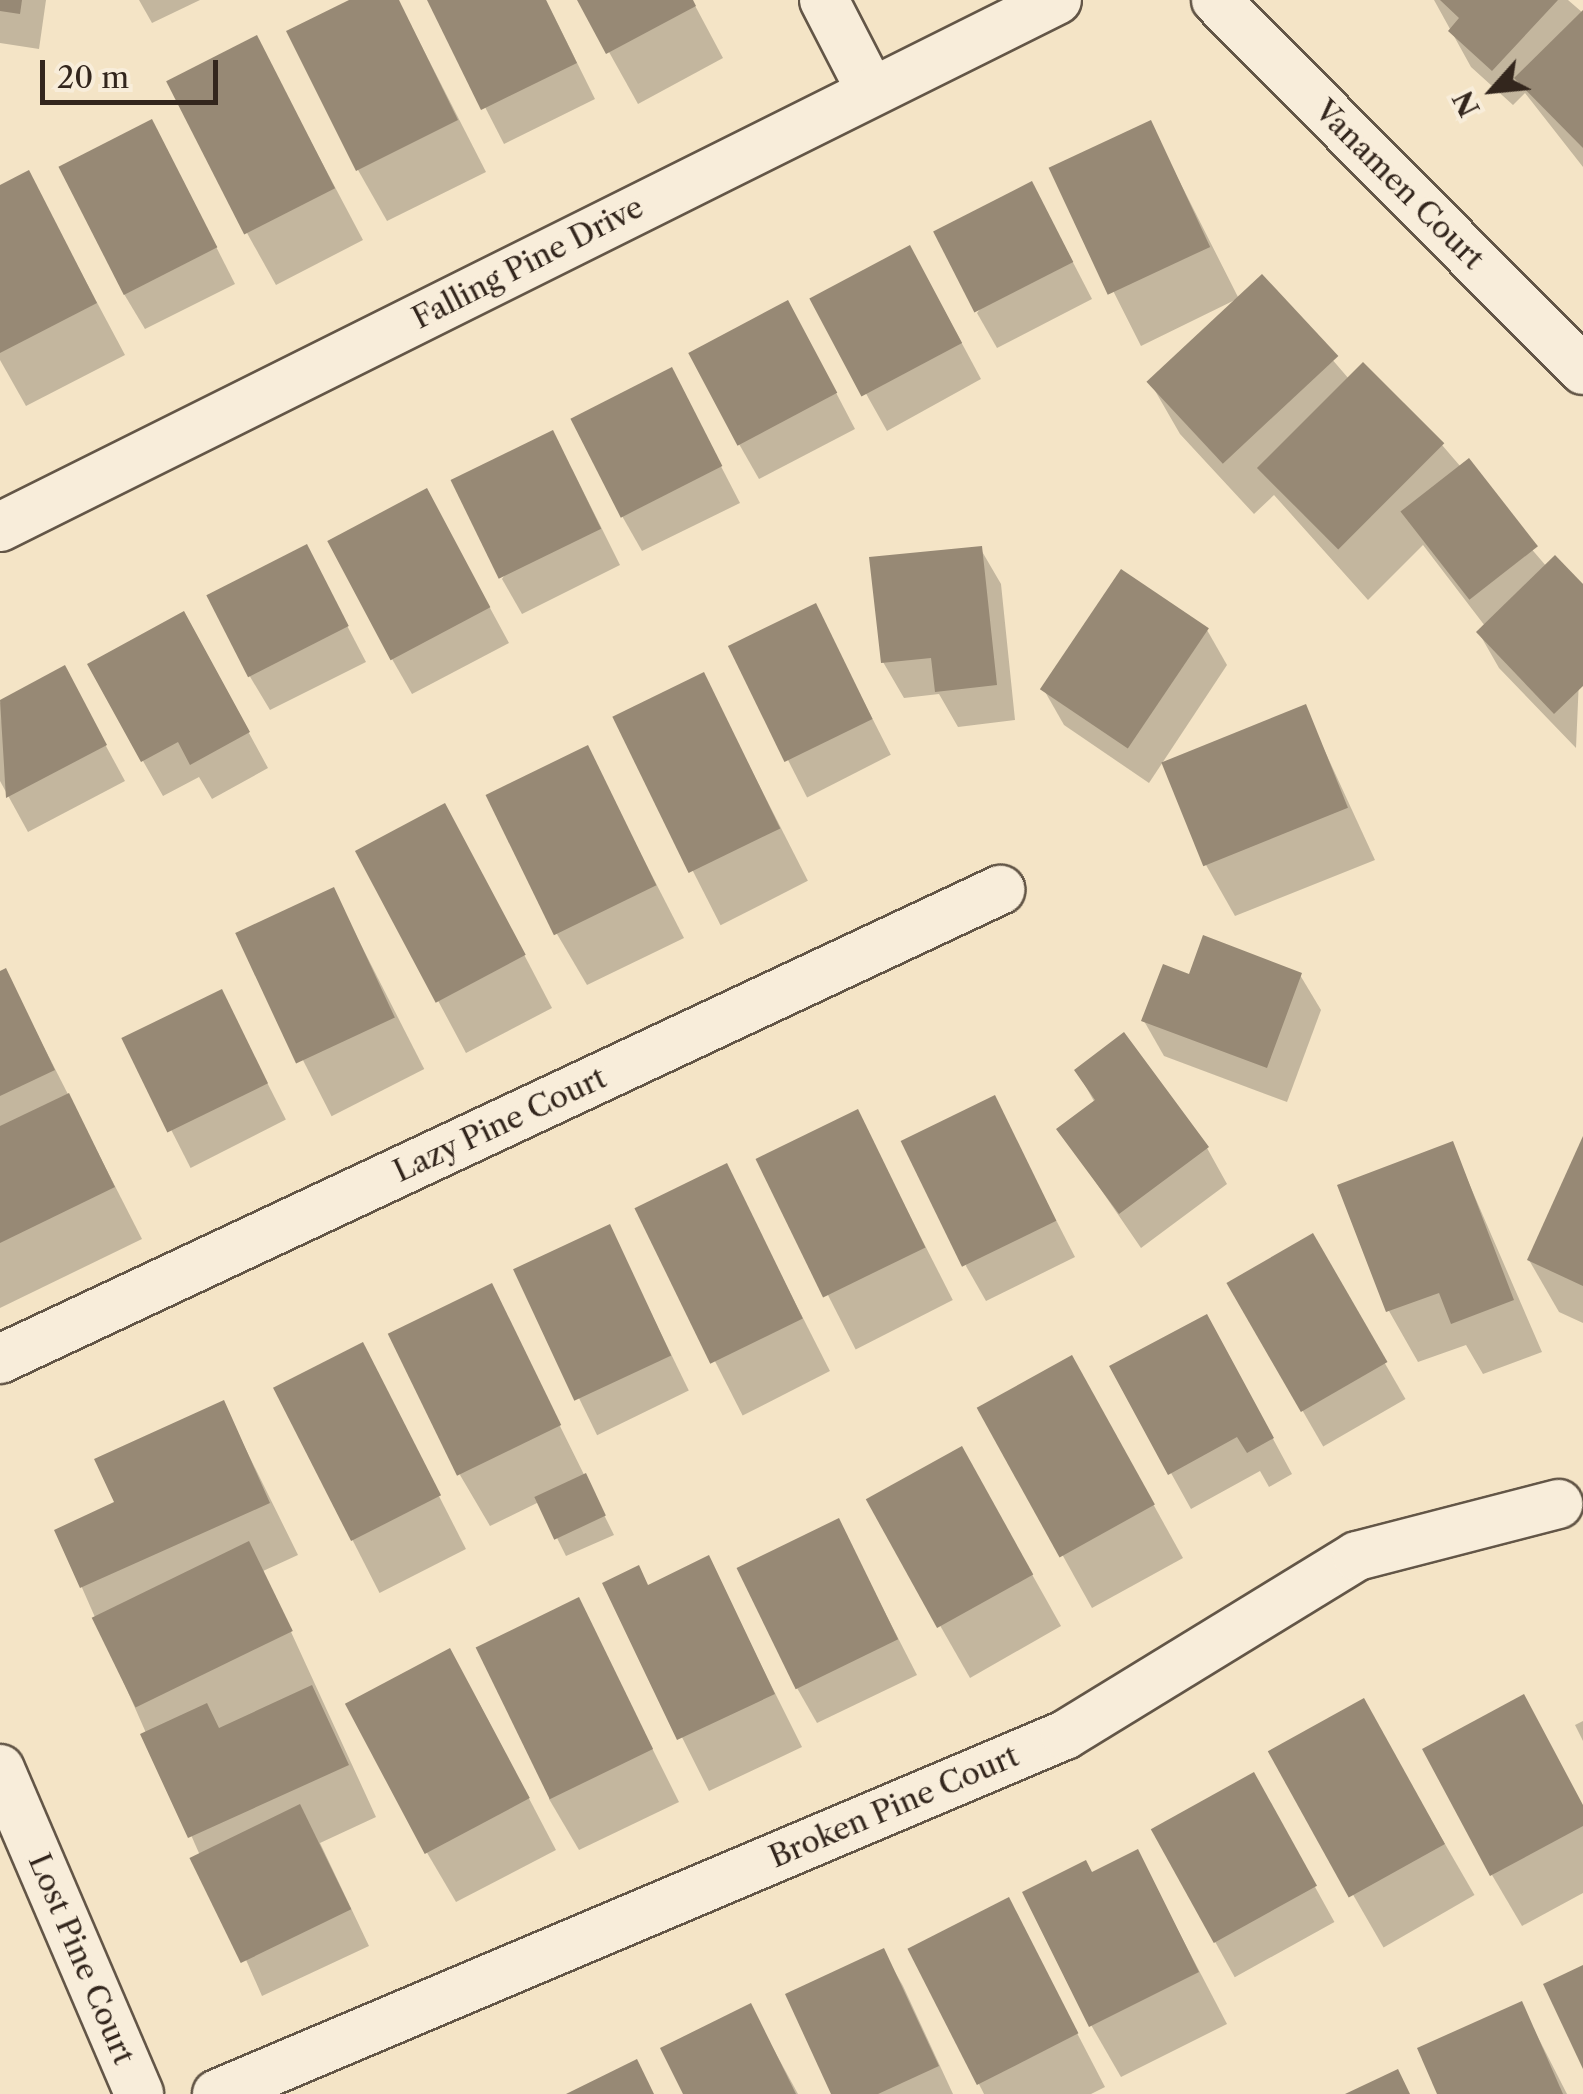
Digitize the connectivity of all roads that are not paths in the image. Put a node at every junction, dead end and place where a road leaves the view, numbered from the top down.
1 (824, 0) edge
2 (1057, 0) edge
3 (1216, 0) edge
4 (871, 91) junction
5 (1583, 370) edge
6 (0, 527) edge
7 (1000, 890) dead end
8 (0, 1359) edge
9 (1558, 1504) dead end
10 (0, 1768) edge
11 (138, 2094) edge
12 (217, 2094) edge

1 - 4 street
2 - 4 street, Falling Pine Drive
3 - 5 street, Vanamen Court
4 - 6 street, Falling Pine Drive
7 - 8 street, Lazy Pine Court
9 - 12 street, Broken Pine Court
10 - 11 street, Lost Pine Court

